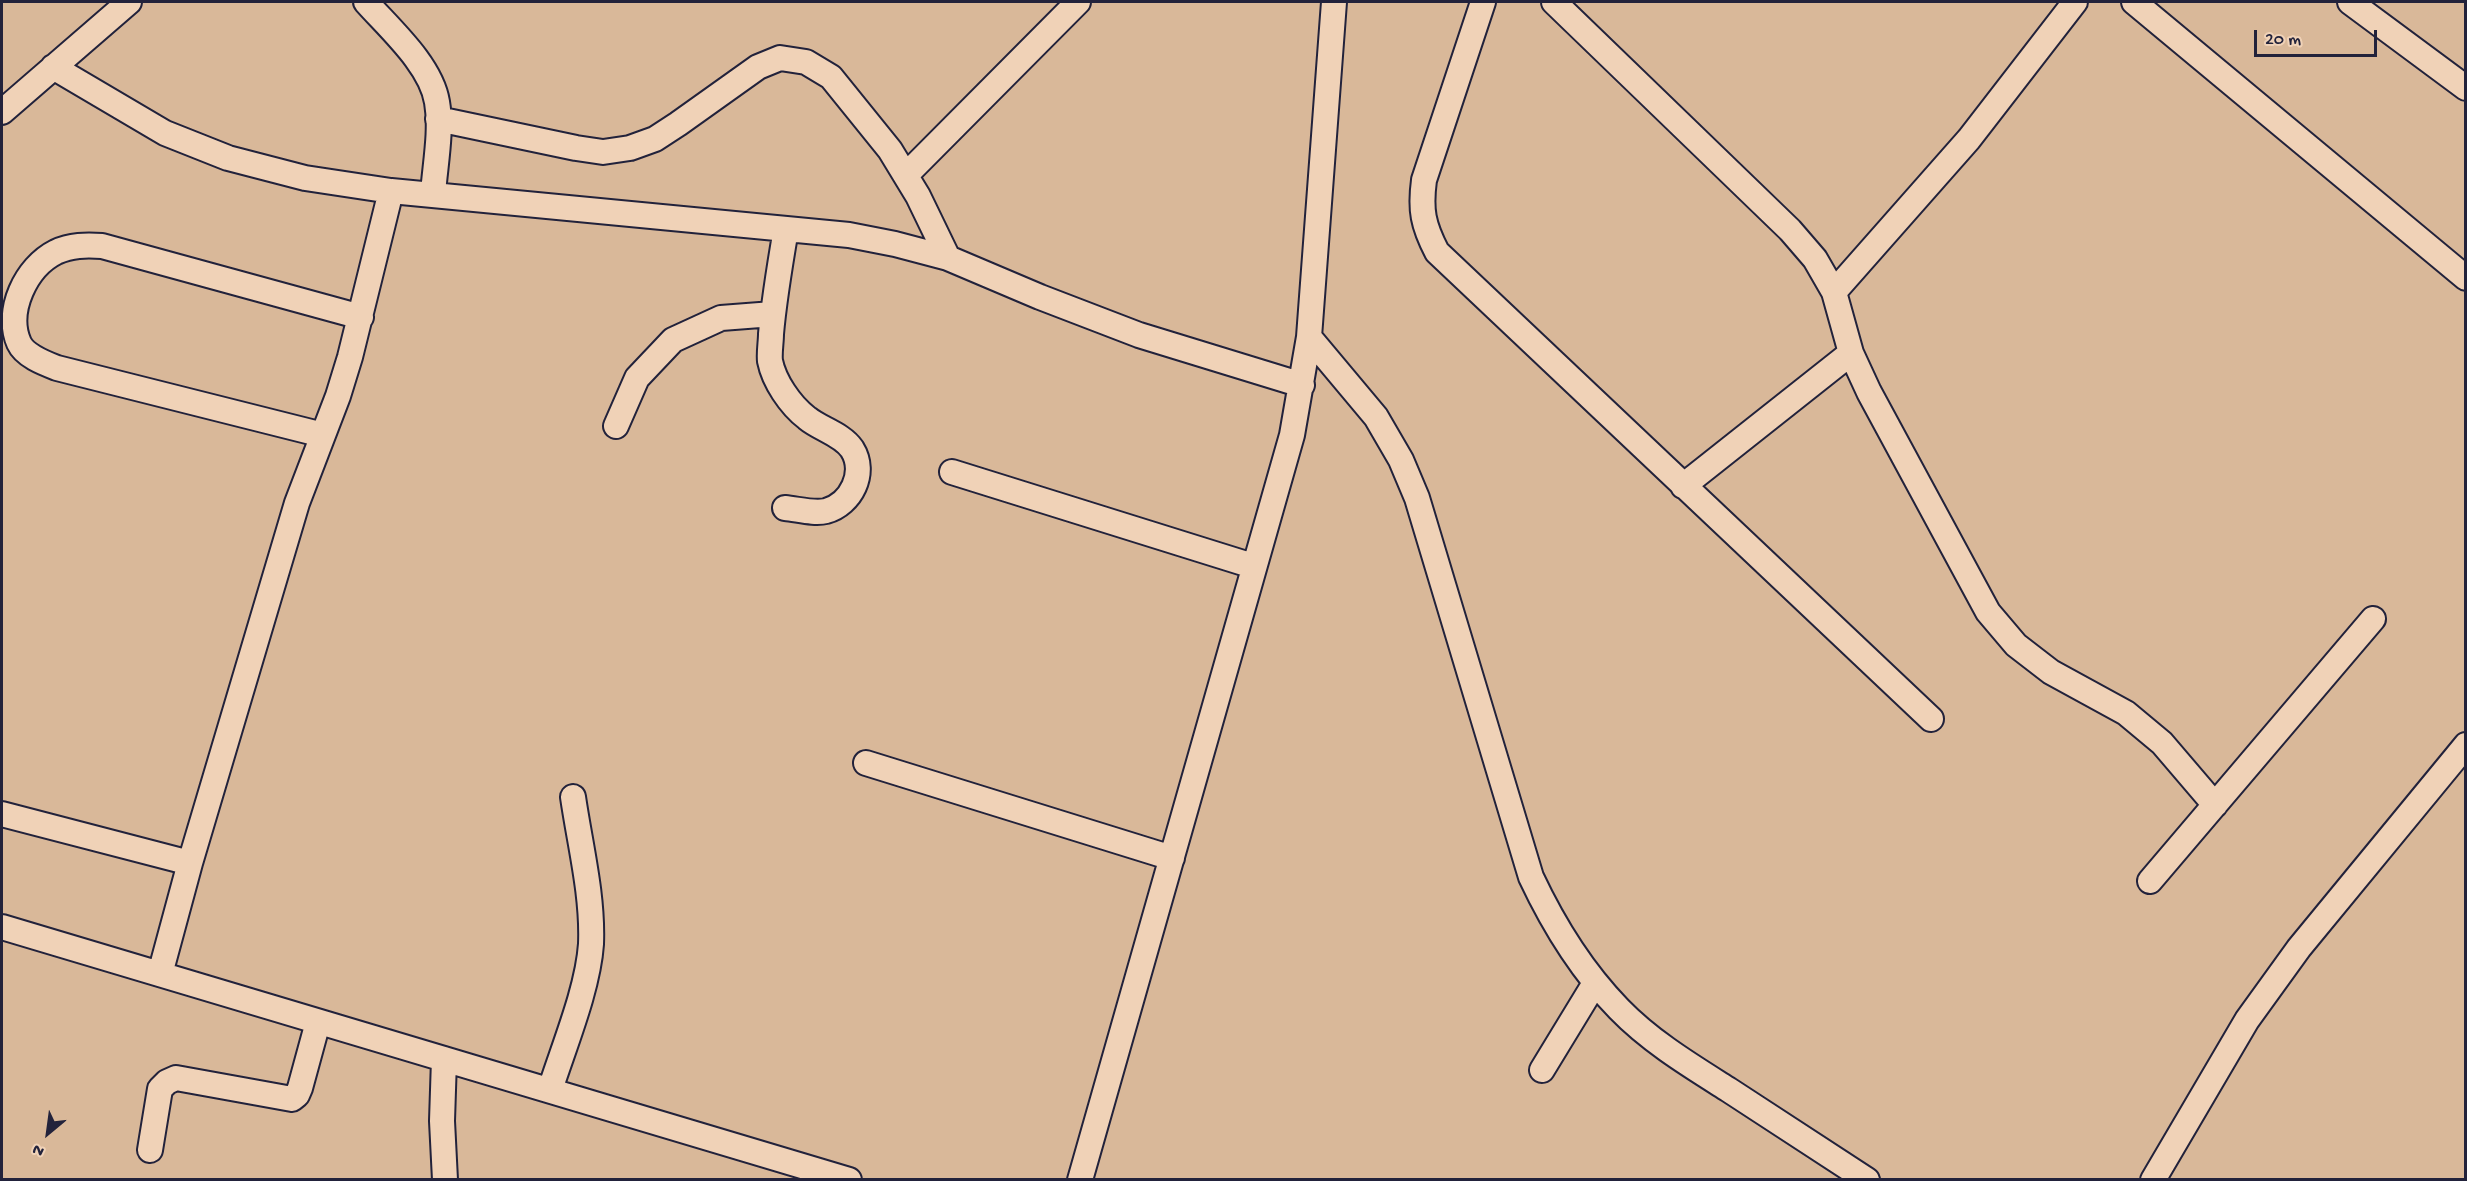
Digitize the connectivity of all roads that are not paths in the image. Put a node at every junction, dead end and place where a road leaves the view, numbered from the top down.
1 (129, 2) edge
2 (366, 2) edge
3 (1078, 2) edge
4 (1334, 2) edge
5 (1483, 2) edge
6 (1554, 2) edge
7 (2074, 2) edge
8 (2134, 2) edge
9 (2350, 2) edge
10 (53, 67) junction
11 (2466, 88) edge
12 (2, 112) edge
13 (438, 119) junction
14 (906, 174) junction
15 (392, 191) junction
16 (433, 194) junction
17 (786, 229) junction
18 (948, 258) junction
19 (2466, 278) edge
20 (1834, 292) junction
21 (773, 314) junction
22 (361, 317) junction
23 (1309, 337) junction
24 (1851, 353) junction
25 (1302, 386) junction
26 (615, 426) dead end
27 (323, 435) junction
28 (952, 472) dead end
29 (1683, 486) junction
30 (785, 508) dead end
31 (1254, 566) junction
32 (2373, 619) dead end
33 (1931, 719) dead end
34 (2466, 745) edge
35 (866, 763) dead end
36 (573, 797) dead end
37 (2215, 805) junction
38 (2, 814) edge
39 (1172, 858) junction
40 (190, 863) junction
41 (2150, 881) dead end
42 (2, 927) edge
43 (160, 974) junction
44 (1595, 983) junction
45 (318, 1022) junction
46 (444, 1059) junction
47 (1542, 1070) dead end
48 (550, 1090) junction
49 (150, 1150) dead end
50 (811, 1174) edge
51 (445, 1179) edge
52 (849, 1179) edge
53 (1080, 1179) edge
54 (1867, 1179) edge
55 (2153, 1179) edge

1 - 10 lane
2 - 13 lane
3 - 14 lane
4 - 23 lane
5 - 29 lane
6 - 20 lane
7 - 20 lane
8 - 19 lane
9 - 11 lane
10 - 12 lane
10 - 15 lane
13 - 14 lane
13 - 16 lane
14 - 18 lane
15 - 16 lane
15 - 22 lane
16 - 17 lane
17 - 18 lane
17 - 21 lane
18 - 25 lane
20 - 24 lane
21 - 26 lane
21 - 30 lane
22 - 27 lane
22 - 27 lane
23 - 25 lane
23 - 44 lane
24 - 29 lane
24 - 37 lane
25 - 31 lane
27 - 40 lane
28 - 31 lane
29 - 33 lane
31 - 39 lane
32 - 37 lane
34 - 55 lane
35 - 39 lane
36 - 48 lane
37 - 41 lane
38 - 40 lane
39 - 53 lane
40 - 43 lane
42 - 43 lane
43 - 45 lane
44 - 47 lane
44 - 54 lane
45 - 46 lane
45 - 49 lane
46 - 48 lane
46 - 51 lane
48 - 50 lane
50 - 52 lane

